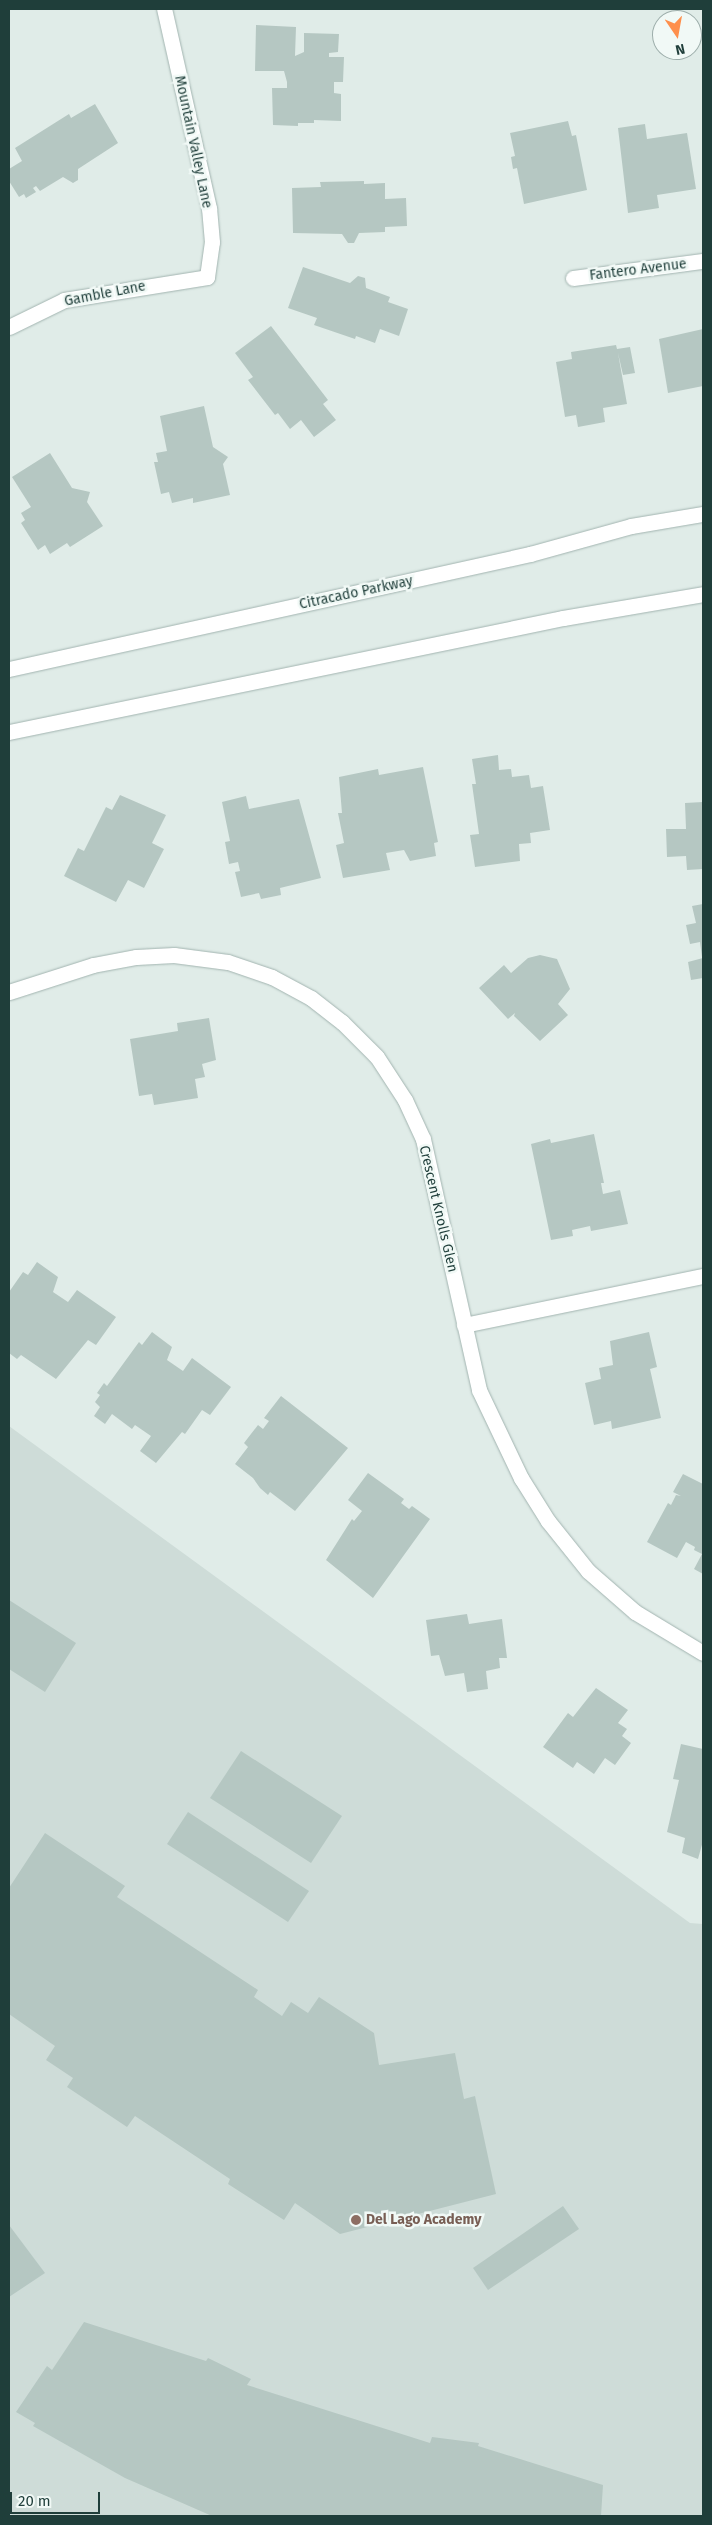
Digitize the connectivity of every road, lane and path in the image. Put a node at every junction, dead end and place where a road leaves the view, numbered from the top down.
1 (164, 9) edge
2 (703, 261) edge
3 (206, 277) joint
4 (573, 278) dead end
5 (9, 327) edge
6 (703, 514) edge
7 (703, 594) edge
8 (9, 669) edge
9 (9, 732) edge
10 (9, 992) edge
11 (703, 1276) edge
12 (464, 1325) junction
13 (703, 1653) edge

1 - 3 street, Mountain Valley Lane
2 - 4 street, Fantero Avenue
3 - 5 street, Gamble Lane
6 - 8 street, Citracado Parkway
7 - 9 street
10 - 12 street, Crescent Knolls Glen
11 - 12 street
12 - 13 street, Crescent Knolls Glen

